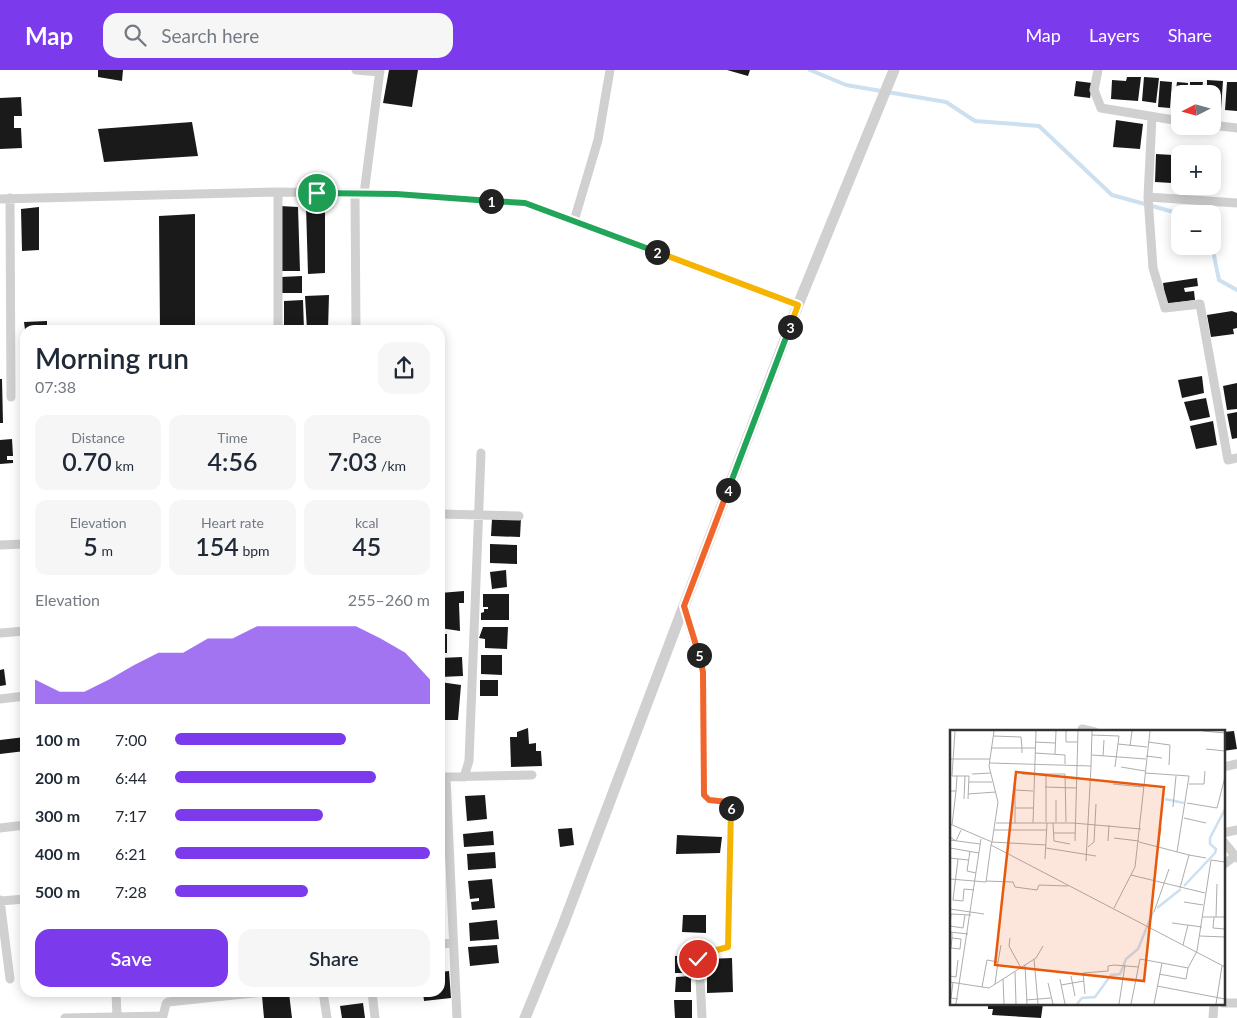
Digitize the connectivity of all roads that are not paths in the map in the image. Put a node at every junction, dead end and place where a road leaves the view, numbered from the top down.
1 (356, 70) edge
2 (610, 70) edge
3 (894, 70) edge
4 (1098, 70) edge
5 (380, 71) edge
6 (1152, 117) junction
7 (1171, 119) edge
8 (1221, 126) edge
9 (1237, 128) edge
10 (278, 192) junction
11 (359, 194) junction
12 (0, 198) edge
13 (10, 198) junction
14 (1148, 198) junction
15 (1237, 203) edge
16 (574, 221) junction
17 (798, 305) junction
18 (278, 325) edge
19 (356, 325) edge
20 (11, 397) dead end
21 (481, 453) dead end
22 (1237, 458) edge
23 (445, 514) edge
24 (477, 515) junction
25 (519, 516) dead end
26 (20, 544) edge
27 (0, 545) edge
28 (684, 606) junction
29 (20, 631) edge
30 (0, 633) edge
31 (20, 697) edge
32 (0, 699) edge
33 (1082, 729) dead end
34 (1086, 730) edge
35 (1237, 764) edge
36 (1224, 767) edge
37 (532, 775) dead end
38 (464, 776) junction
39 (445, 777) edge
40 (445, 810) edge
41 (20, 826) edge
42 (0, 828) edge
43 (1237, 830) edge
44 (1224, 833) edge
45 (1224, 843) edge
46 (1236, 857) edge
47 (1224, 864) edge
48 (20, 899) edge
49 (0, 901) edge
50 (453, 943) junction
51 (445, 944) edge
52 (10, 979) dead end
53 (116, 997) edge
54 (207, 997) edge
55 (324, 997) edge
56 (372, 997) edge
57 (1224, 1002) edge
58 (1237, 1003) edge
59 (117, 1016) junction
60 (65, 1018) edge
61 (327, 1018) edge
62 (374, 1018) edge
63 (457, 1018) edge
64 (525, 1018) edge
65 (702, 1018) edge

1 - 5 street
2 - 16 street
3 - 17 street
4 - 6 street
5 - 11 street
6 - 7 street
6 - 14 street
8 - 9 street
10 - 11 street
10 - 13 street
10 - 18 street
11 - 16 street
11 - 19 street
12 - 13 street
13 - 20 street
14 - 15 street
14 - 22 street
16 - 17 street
17 - 28 street
21 - 24 street
23 - 24 street
24 - 25 street
24 - 38 street
26 - 27 street
28 - 64 street
28 - 65 street
29 - 30 street
31 - 32 street
33 - 34 street
35 - 36 street
37 - 38 street
38 - 39 street
40 - 50 street
41 - 42 street
43 - 44 street
45 - 46 street
46 - 47 street
48 - 49 street
49 - 52 street
50 - 51 street
50 - 63 street
53 - 59 street
54 - 59 street
55 - 61 street
56 - 62 street
57 - 58 street
59 - 60 street

